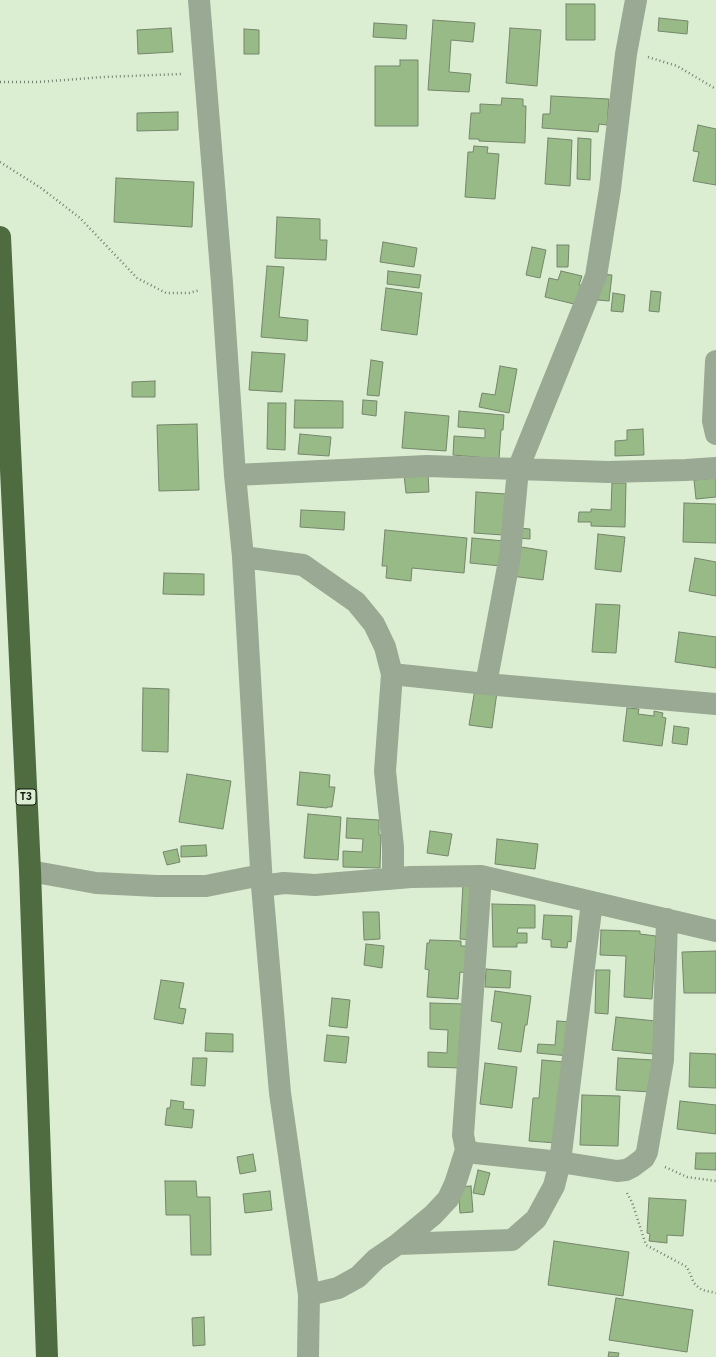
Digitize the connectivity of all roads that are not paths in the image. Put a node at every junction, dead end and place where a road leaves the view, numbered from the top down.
1 (199, 0) edge
2 (636, 0) edge
3 (0, 237) edge
4 (716, 361) edge
5 (716, 434) edge
6 (716, 468) edge
7 (518, 469) junction
8 (234, 475) junction
9 (243, 557) junction
10 (392, 674) junction
11 (486, 684) junction
12 (716, 704) edge
13 (30, 871) junction
14 (481, 876) junction
15 (392, 878) junction
16 (261, 881) junction
17 (592, 902) junction
18 (667, 919) junction
19 (716, 931) edge
20 (466, 1150) junction
21 (560, 1162) junction
22 (398, 1244) junction
23 (309, 1295) junction
24 (47, 1357) edge
25 (308, 1357) edge

1 - 8 street
2 - 7 street
3 - 13 highway, T3
4 - 5 street
6 - 7 street
7 - 8 street
7 - 11 street
8 - 9 street
9 - 10 street
9 - 16 street
10 - 11 street
10 - 15 street
11 - 12 street
13 - 16 street
13 - 24 highway, T3
14 - 15 street
14 - 17 street
14 - 20 street
15 - 16 street
16 - 23 street
17 - 18 street
17 - 21 street
18 - 19 street
18 - 21 street
20 - 21 street
20 - 22 street
21 - 22 street
22 - 23 street
23 - 25 street

